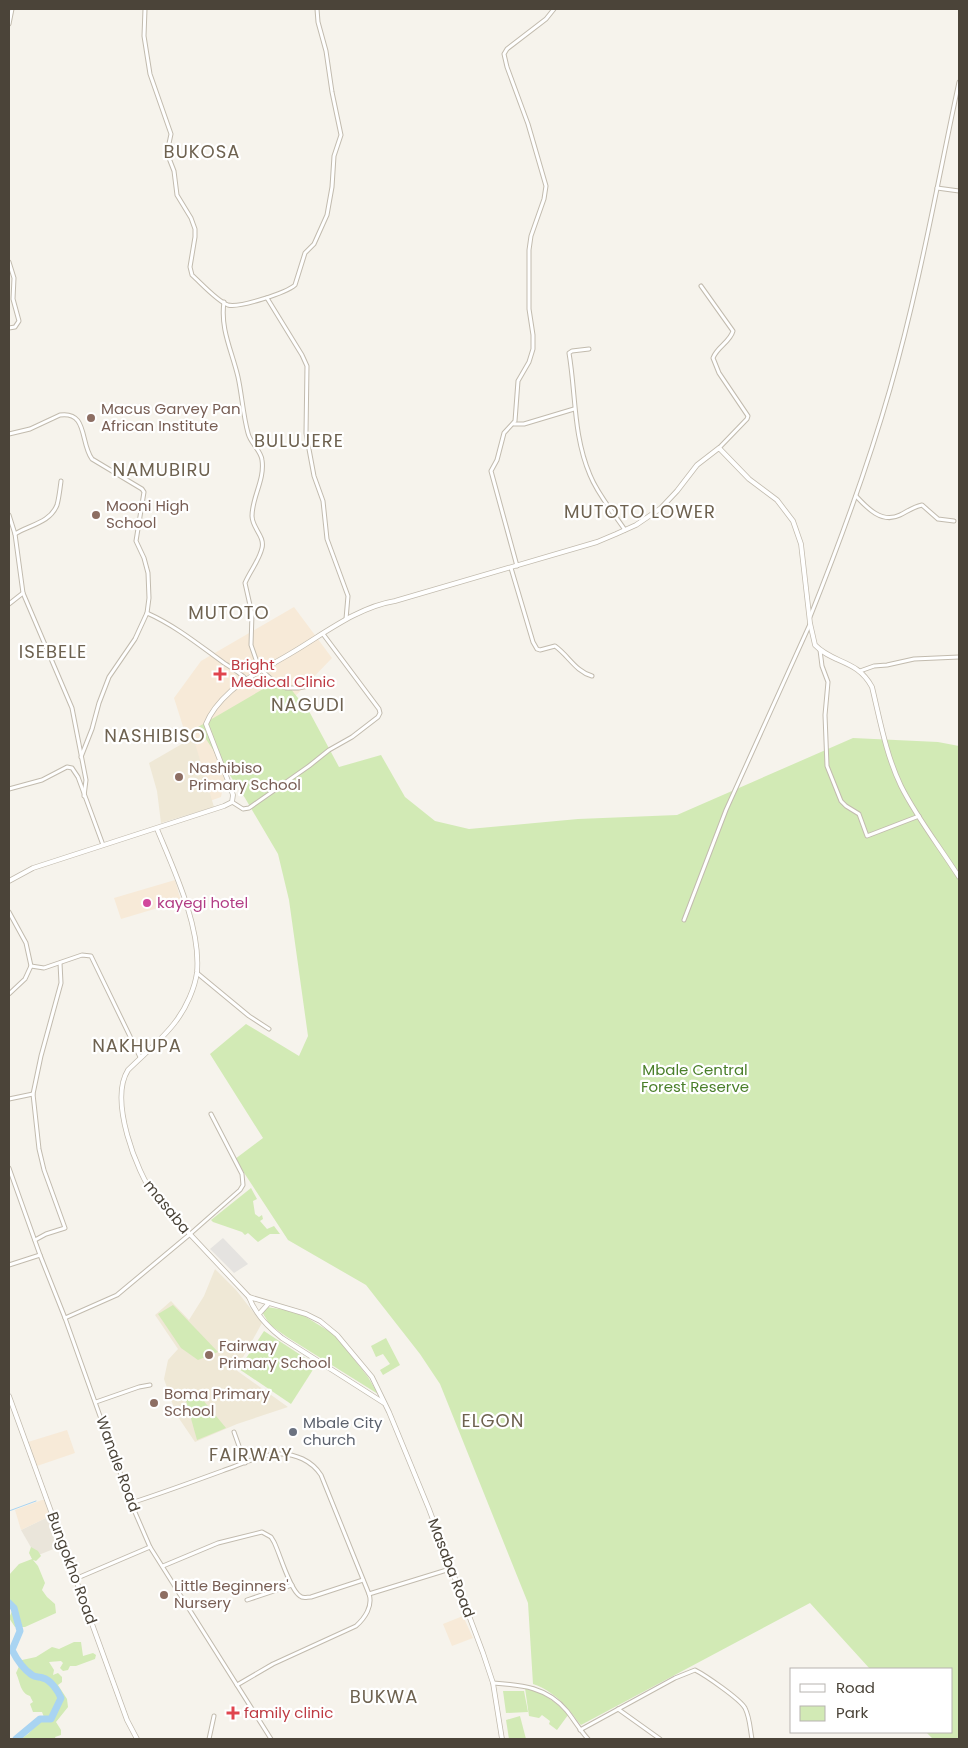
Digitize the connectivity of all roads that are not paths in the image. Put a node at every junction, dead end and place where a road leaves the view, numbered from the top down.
1 (12, 9) edge
2 (145, 9) edge
3 (317, 9) edge
4 (554, 9) edge
5 (9, 24) edge
6 (959, 82) edge
7 (937, 188) junction
8 (959, 191) edge
9 (9, 262) edge
10 (701, 286) dead end
11 (267, 298) junction
12 (224, 302) junction
13 (9, 328) edge
14 (590, 349) dead end
15 (574, 409) junction
16 (514, 424) junction
17 (9, 434) edge
18 (719, 448) junction
19 (61, 482) dead end
20 (856, 496) junction
21 (9, 515) edge
22 (954, 521) dead end
23 (625, 530) junction
24 (15, 534) junction
25 (518, 566) junction
26 (511, 568) junction
27 (23, 593) junction
28 (9, 604) edge
29 (147, 613) junction
30 (810, 618) junction
31 (346, 621) junction
32 (810, 623) junction
33 (323, 634) junction
34 (820, 649) junction
35 (959, 657) edge
36 (262, 670) junction
37 (860, 670) junction
38 (592, 676) dead end
39 (246, 679) junction
40 (324, 683) dead end
41 (81, 757) junction
42 (9, 789) edge
43 (84, 796) junction
44 (232, 802) junction
45 (919, 816) junction
46 (157, 829) junction
47 (103, 845) junction
48 (959, 876) edge
49 (9, 881) edge
50 (9, 912) edge
51 (684, 920) dead end
52 (60, 963) junction
53 (31, 966) junction
54 (197, 973) junction
55 (9, 994) edge
56 (269, 1029) dead end
57 (140, 1057) junction
58 (33, 1094) junction
59 (9, 1099) edge
60 (211, 1114) dead end
61 (9, 1168) edge
62 (189, 1235) junction
63 (35, 1240) junction
64 (40, 1254) junction
65 (9, 1265) edge
66 (249, 1297) junction
67 (268, 1304) junction
68 (259, 1314) junction
69 (66, 1318) junction
70 (150, 1385) dead end
71 (9, 1396) edge
72 (96, 1402) junction
73 (384, 1402) junction
74 (234, 1432) dead end
75 (245, 1463) junction
76 (131, 1503) junction
77 (150, 1547) junction
78 (163, 1566) junction
79 (450, 1569) junction
80 (75, 1579) junction
81 (363, 1580) junction
82 (292, 1585) junction
83 (369, 1594) junction
84 (247, 1600) dead end
85 (493, 1683) junction
86 (236, 1685) junction
87 (618, 1709) junction
88 (214, 1716) dead end
89 (580, 1730) junction
90 (137, 1739) edge
91 (209, 1739) edge
92 (271, 1739) edge
93 (502, 1739) edge
94 (588, 1739) edge
95 (660, 1739) edge
96 (752, 1739) edge

1 - 5 street
2 - 12 street
3 - 11 street
4 - 16 street
6 - 7 street
7 - 8 street
7 - 20 street
9 - 13 street
10 - 18 street
11 - 12 street
11 - 31 street
12 - 36 street
14 - 15 street
15 - 16 street
15 - 23 street
16 - 25 street
17 - 29 street
18 - 23 street
18 - 30 street
19 - 24 street
20 - 22 street
20 - 30 street
21 - 24 street
23 - 25 street
24 - 27 street
25 - 26 street
26 - 31 street
26 - 38 street
27 - 28 street
27 - 41 street
29 - 39 street
29 - 41 street
30 - 32 street
31 - 33 street
32 - 34 street
32 - 51 street
33 - 36 street
33 - 44 street
34 - 37 street
34 - 45 street
35 - 37 street
36 - 39 street
36 - 40 street
37 - 45 street
39 - 44 street
41 - 43 street
42 - 43 street
43 - 47 street
44 - 46 street
45 - 48 street
46 - 47 street
46 - 54 street, masaba
47 - 49 street
50 - 53 street
52 - 53 street
52 - 57 street
52 - 58 street
53 - 55 street
54 - 56 street
54 - 57 street, masaba
57 - 62 street, masaba
58 - 59 street
58 - 63 street
60 - 62 street
61 - 63 street, Wanale Road
62 - 66 street, masaba
62 - 69 street
63 - 64 street, Wanale Road
64 - 65 street
64 - 69 street, Wanale Road
66 - 67 street, Masaba Road
66 - 68 street
67 - 68 street
67 - 73 street, Masaba Road
68 - 73 street
69 - 72 street, Wanale Road
70 - 72 street
71 - 80 street, Bungokho Road
72 - 76 street, Wanale Road
73 - 79 street, Masaba Road
74 - 75 street
75 - 76 street
75 - 81 street
76 - 77 street, Wanale Road
77 - 78 street, Wanale Road
77 - 80 street
78 - 82 street
78 - 86 street, Wanale Road
79 - 83 street
79 - 85 street, Masaba Road
80 - 90 street, Bungokho Road
81 - 82 street
81 - 83 street
82 - 84 street
83 - 86 street
85 - 89 street
85 - 93 street, Masaba Road
86 - 92 street, Wanale Road
87 - 89 street
87 - 95 street
87 - 96 street
88 - 91 street
89 - 94 street

